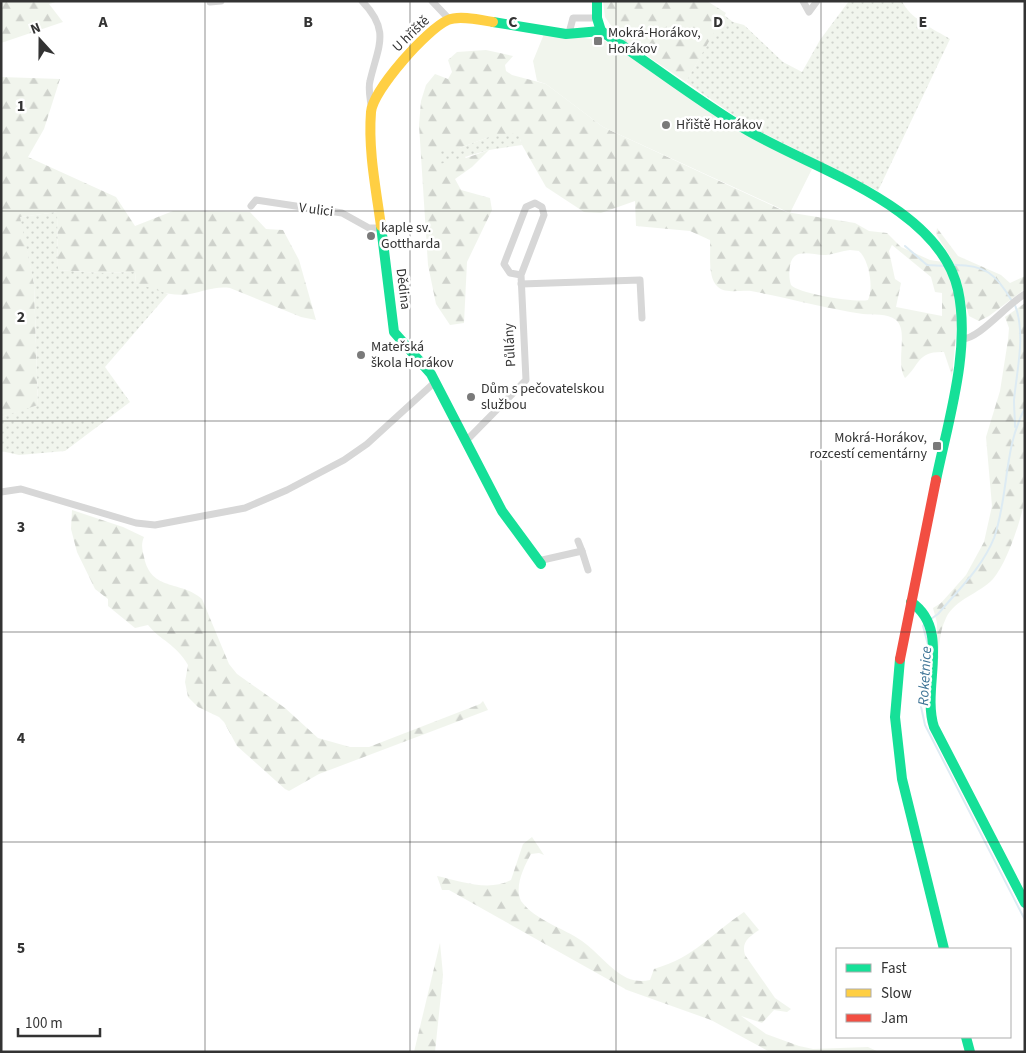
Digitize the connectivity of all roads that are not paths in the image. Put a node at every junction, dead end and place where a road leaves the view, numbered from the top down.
1 (221, 1) edge
2 (362, 1) edge
3 (432, 1) edge
4 (597, 1) edge
5 (803, 1) edge
6 (817, 1) edge
7 (210, 2) edge
8 (597, 18) junction
9 (449, 19) junction
10 (601, 31) junction
11 (569, 33) junction
12 (376, 97) joint
13 (372, 110) junction
14 (251, 206) dead end
15 (381, 228) junction
16 (521, 274) junction
17 (521, 284) junction
18 (1025, 294) edge
19 (642, 318) dead end
20 (962, 340) junction
21 (436, 382) junction
22 (466, 441) junction
23 (1, 492) edge
24 (578, 541) dead end
25 (582, 551) junction
26 (539, 562) joint
27 (588, 570) dead end
28 (911, 602) junction
29 (1025, 903) edge
30 (944, 948) edge
31 (966, 1038) edge
32 (970, 1052) edge

1 - 7 street
2 - 13 street
3 - 9 street
4 - 8 street
5 - 6 street
8 - 10 street
8 - 11 street
9 - 11 street, U hřiště
9 - 12 street, U hřiště
10 - 11 street, U hřiště
10 - 20 street
12 - 13 street, Dědina
13 - 15 street, Dědina
14 - 15 street, V ulici
15 - 21 street, Dědina
16 - 16 street, Půllány
16 - 17 street, Půllány
17 - 19 street
17 - 22 street, Půllány
18 - 20 street
20 - 28 street
21 - 22 street
21 - 23 street
22 - 26 street
24 - 25 street
25 - 26 street
25 - 27 street
28 - 29 street
28 - 30 street
31 - 32 street

